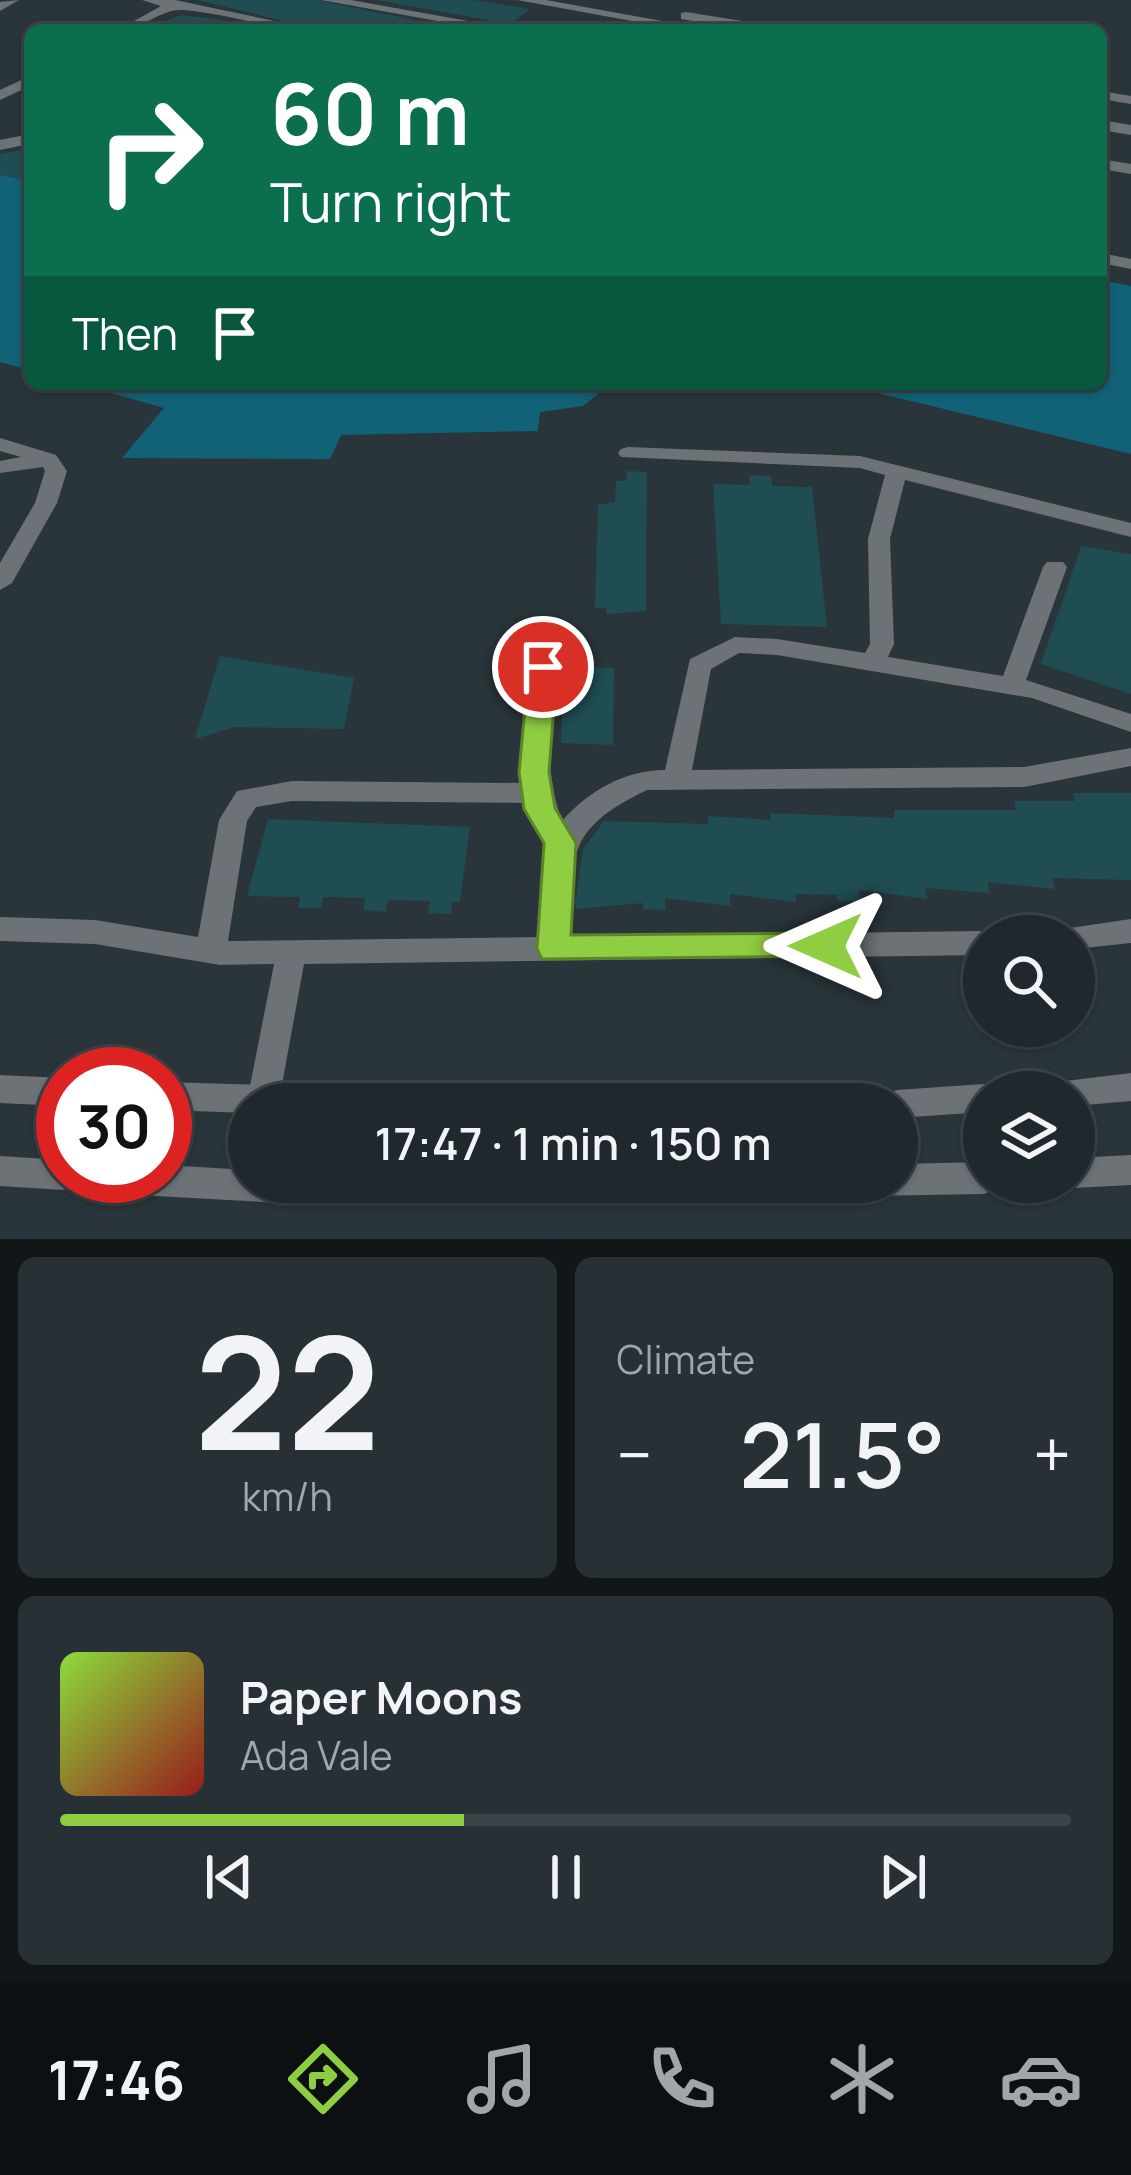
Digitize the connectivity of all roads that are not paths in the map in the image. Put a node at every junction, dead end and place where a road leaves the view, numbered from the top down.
1 (13, 0) edge
2 (148, 0) edge
3 (327, 0) edge
4 (523, 0) edge
5 (592, 0) edge
6 (697, 0) edge
7 (179, 2) edge
8 (558, 6) junction
9 (0, 7) edge
10 (678, 15) junction
11 (539, 18) dead end
12 (137, 24) edge
13 (282, 24) edge
14 (475, 24) edge
15 (668, 24) edge
16 (735, 24) edge
17 (0, 444) edge
18 (628, 453) dead end
19 (49, 459) junction
20 (0, 467) edge
21 (896, 469) junction
22 (1131, 530) edge
23 (0, 533) edge
24 (28, 534) junction
25 (1055, 567) dead end
26 (0, 583) edge
27 (873, 662) junction
28 (543, 667) dead end
29 (1012, 686) junction
30 (1131, 723) edge
31 (1131, 757) edge
32 (677, 779) junction
33 (537, 793) junction
34 (560, 843) junction
35 (0, 929) edge
36 (1131, 931) edge
37 (1095, 935) edge
38 (963, 943) edge
39 (554, 949) junction
40 (211, 952) junction
41 (291, 952) junction
42 (266, 1083) edge
43 (1131, 1088) edge
44 (0, 1089) edge
45 (36, 1090) edge
46 (1095, 1090) edge
47 (192, 1097) edge
48 (228, 1099) edge
49 (963, 1099) edge
50 (918, 1103) edge
51 (1131, 1170) edge
52 (0, 1171) edge
53 (1095, 1172) edge
54 (36, 1173) edge
55 (963, 1178) edge
56 (192, 1183) edge

1 - 9 street
2 - 7 street
3 - 14 street
4 - 8 street
5 - 10 street
6 - 10 street
7 - 12 street
7 - 13 street
8 - 11 street
8 - 15 street
10 - 16 street
17 - 19 street
18 - 21 street
19 - 20 street
19 - 24 street
21 - 22 street
21 - 27 street
23 - 24 street
24 - 26 street
25 - 29 street
27 - 29 street
27 - 32 street
28 - 33 street
29 - 30 street
31 - 32 street
32 - 34 street
33 - 34 street
33 - 40 street
34 - 39 street
35 - 40 street
36 - 37 street
38 - 39 street
39 - 41 street
40 - 41 street
41 - 42 street
43 - 46 street
44 - 45 street
47 - 48 street
49 - 50 street
51 - 53 street
52 - 54 street
55 - 56 street

